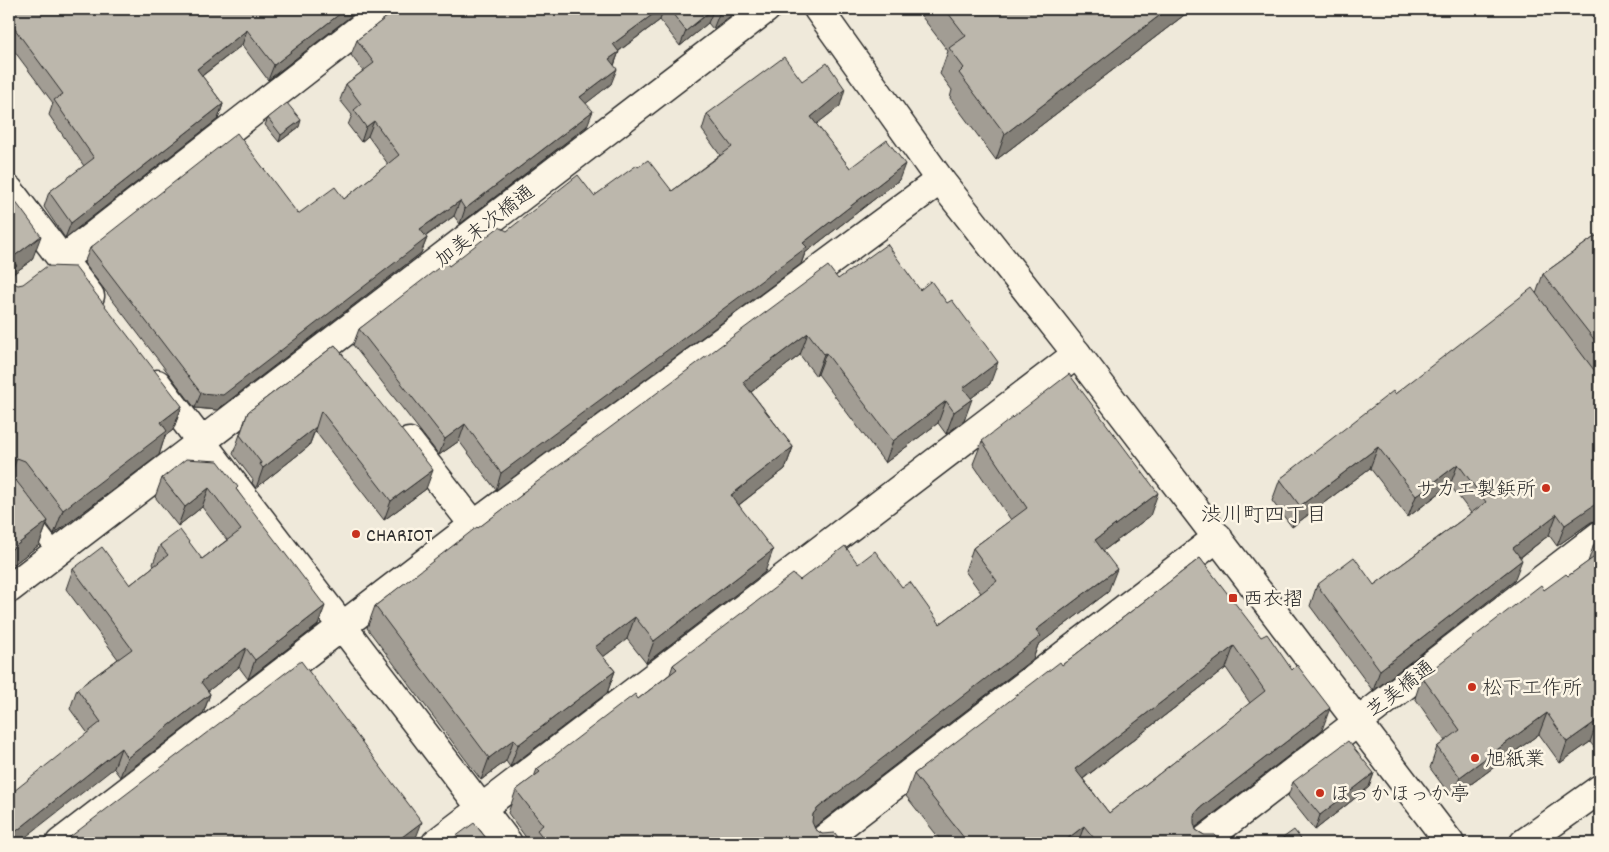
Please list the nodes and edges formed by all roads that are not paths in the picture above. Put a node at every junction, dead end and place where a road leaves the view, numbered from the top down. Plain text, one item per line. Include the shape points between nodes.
1 (385, 9) edge
2 (766, 9) edge
3 (818, 9) edge
4 (940, 180) junction
5 (9, 190) edge
6 (54, 265) junction
7 (103, 313) edge
8 (331, 343) junction
9 (1077, 354) junction
10 (144, 366) edge
11 (349, 366) edge
12 (391, 419) edge
13 (202, 443) junction
14 (9, 491) edge
15 (474, 525) junction
16 (1600, 534) edge
17 (1218, 537) junction
18 (57, 553) junction
19 (9, 589) edge
20 (342, 626) junction
21 (1358, 721) junction
22 (1600, 789) edge
23 (481, 809) junction
24 (60, 843) edge
25 (436, 843) edge
26 (508, 843) edge
27 (818, 843) edge
28 (1201, 843) edge
29 (1450, 843) edge
30 (1524, 843) edge

1 - 6 street
2 - 8 street, 加美末次橋通
3 - 4 street
4 - 9 street
4 - 15 street
5 - 6 street
6 - 7 street
8 - 11 street
8 - 13 street, 加美末次橋通
9 - 17 street
9 - 23 street
10 - 13 street
12 - 15 street
13 - 18 street, 加美末次橋通
13 - 20 street
14 - 18 lane
15 - 20 street
16 - 21 street, 芝美橋通
17 - 21 street
17 - 27 street
18 - 19 street, 加美末次橋通
20 - 23 street
20 - 24 street
21 - 28 street, 芝美橋通
21 - 29 street
22 - 30 street
23 - 25 street
23 - 26 street

